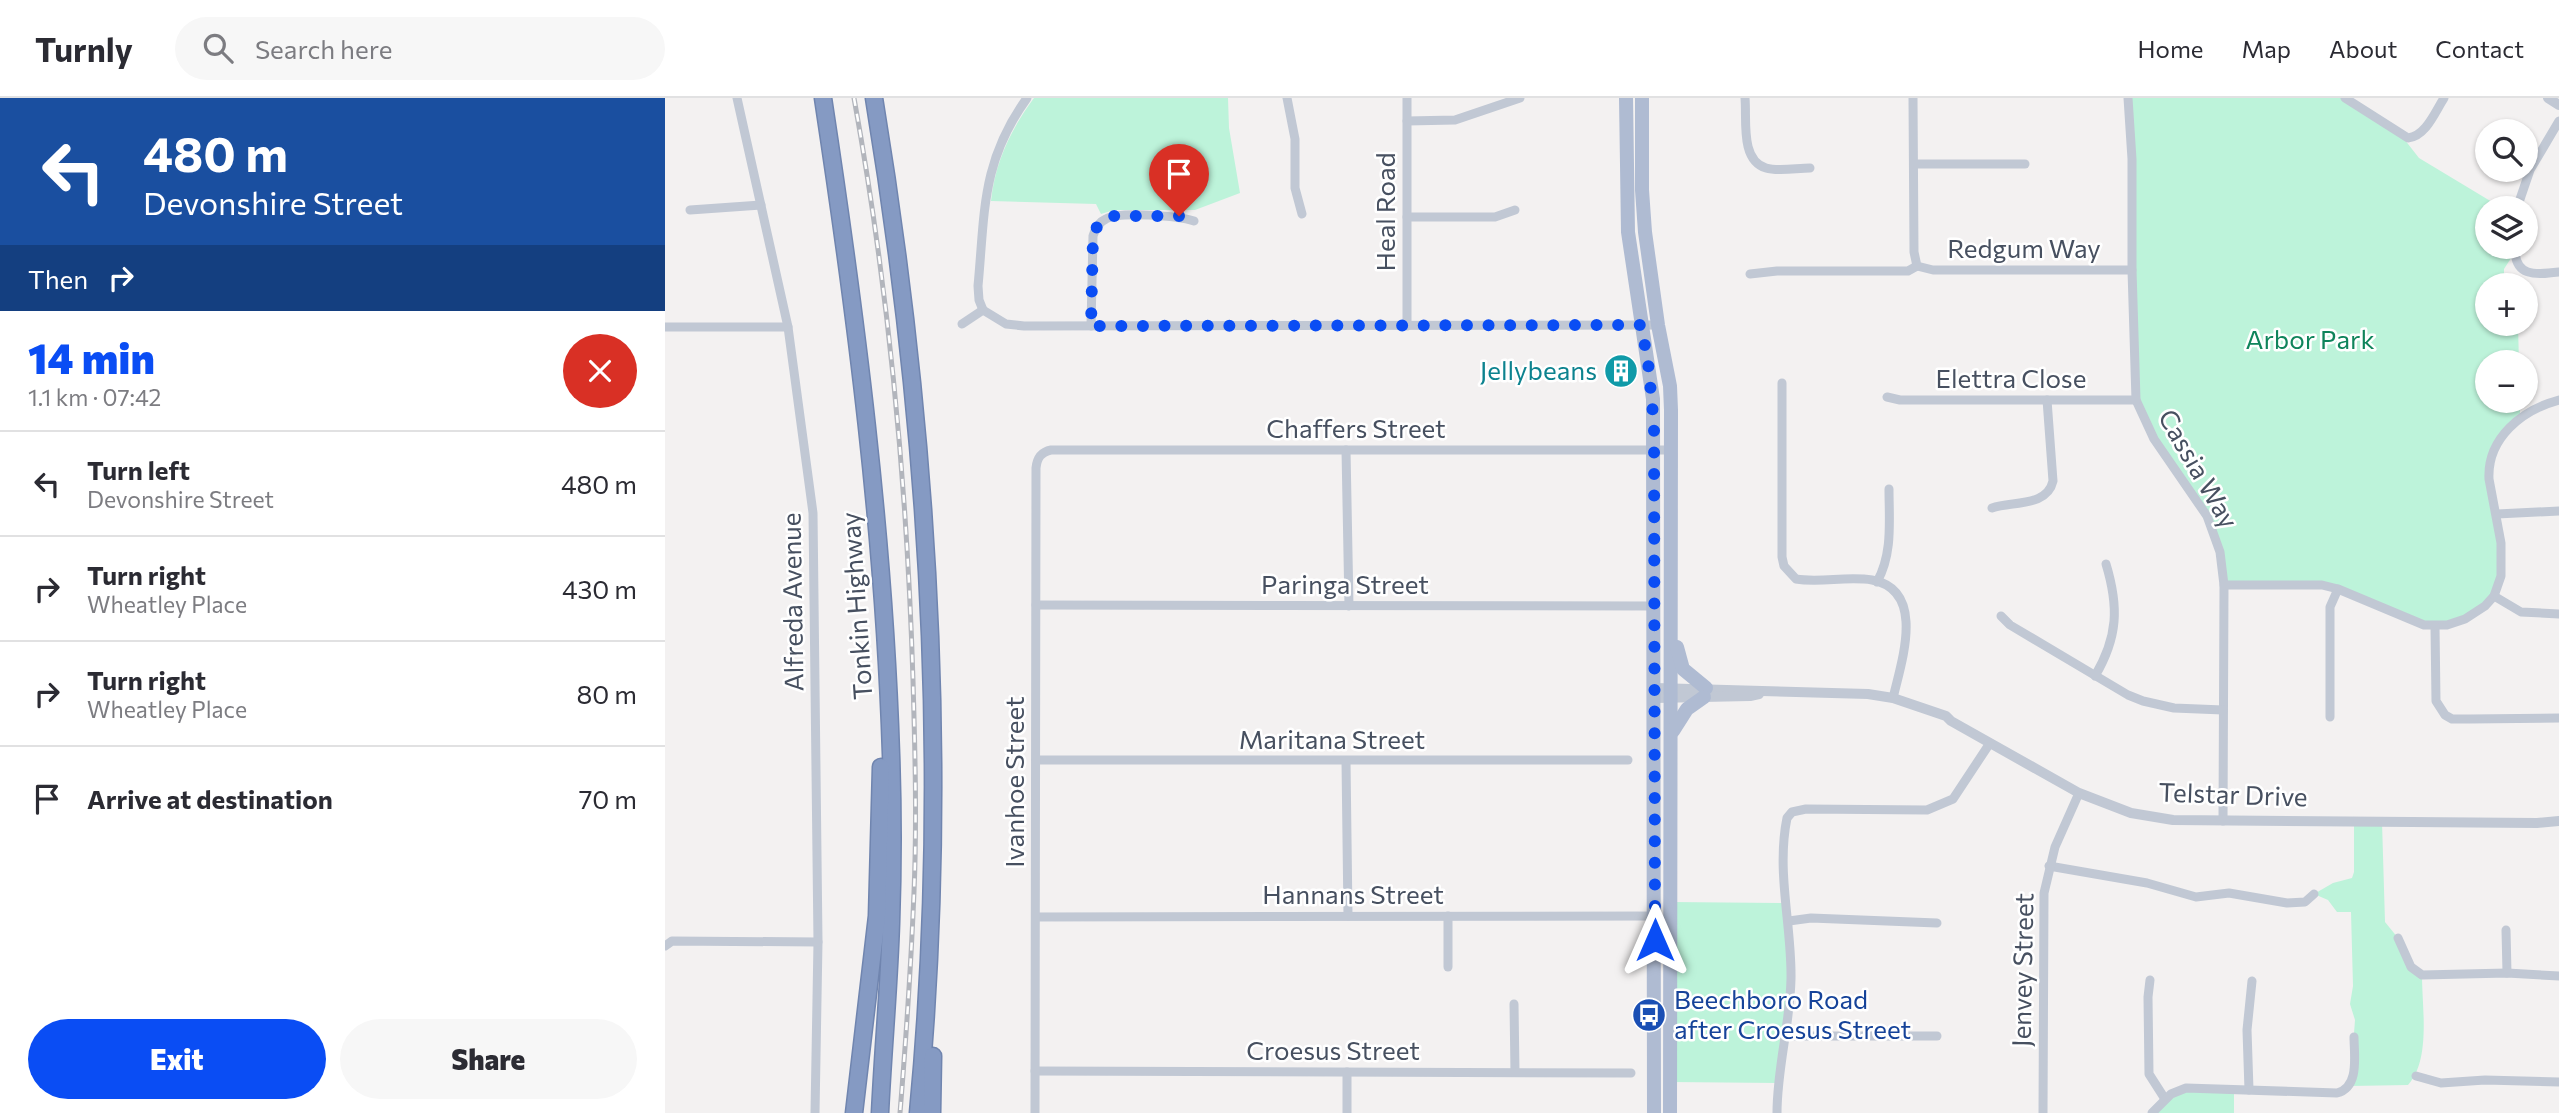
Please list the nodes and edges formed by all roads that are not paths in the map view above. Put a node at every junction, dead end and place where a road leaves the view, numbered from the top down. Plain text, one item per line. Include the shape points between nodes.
1 (737, 98) edge
2 (823, 98) edge
3 (874, 98) edge
4 (1027, 98) edge
5 (1287, 98) edge
6 (1407, 98) edge
7 (1520, 98) edge
8 (1626, 98) edge
9 (1642, 98) edge
10 (1745, 98) edge
11 (1913, 98) edge
12 (2128, 98) edge
13 (2345, 98) edge
14 (2444, 98) edge
15 (2548, 98) edge
16 (2559, 105) edge
17 (1408, 121) junction
18 (2559, 121) edge
19 (2025, 163) dead end
20 (1914, 164) junction
21 (1810, 168) dead end
22 (2521, 196) edge
23 (761, 205) junction
24 (690, 210) dead end
25 (1515, 210) dead end
26 (1302, 214) dead end
27 (1407, 217) junction
28 (1193, 221) dead end
29 (2516, 259) edge
30 (1917, 266) junction
31 (2132, 270) junction
32 (2559, 272) edge
33 (1750, 274) dead end
34 (983, 310) junction
35 (962, 324) dead end
36 (1641, 325) junction
37 (1658, 325) junction
38 (1091, 326) junction
39 (1407, 326) junction
40 (665, 327) edge
41 (788, 327) junction
42 (1782, 383) dead end
43 (1887, 397) dead end
44 (2047, 400) junction
45 (2136, 400) junction
46 (2559, 400) edge
47 (1346, 450) junction
48 (1654, 450) junction
49 (1671, 450) junction
50 (1042, 453) joint
51 (1889, 489) dead end
52 (1992, 508) dead end
53 (2559, 511) edge
54 (2497, 514) junction
55 (2106, 564) dead end
56 (1877, 582) junction
57 (2224, 585) junction
58 (2338, 589) junction
59 (2494, 596) junction
60 (1036, 605) junction
61 (1349, 606) junction
62 (1653, 606) junction
63 (2559, 614) edge
64 (2001, 616) dead end
65 (1672, 625) junction
66 (2435, 626) junction
67 (884, 635) junction
68 (2095, 676) junction
69 (1655, 693) junction
70 (1672, 693) junction
71 (1705, 693) junction
72 (1893, 698) junction
73 (2223, 710) junction
74 (2330, 717) dead end
75 (2559, 718) edge
76 (1672, 735) junction
77 (1990, 743) junction
78 (1628, 760) dead end
79 (1036, 761) junction
80 (1346, 761) junction
81 (2080, 793) junction
82 (2223, 821) junction
83 (2559, 821) edge
84 (2049, 866) junction
85 (2314, 894) dead end
86 (1348, 916) junction
87 (1448, 916) junction
88 (1655, 916) junction
89 (1670, 916) junction
90 (931, 917) junction
91 (1036, 917) junction
92 (1789, 921) junction
93 (1937, 923) dead end
94 (2506, 930) dead end
95 (2398, 938) dead end
96 (818, 942) junction
97 (665, 946) edge
98 (1448, 967) dead end
99 (2507, 973) junction
100 (2559, 976) edge
101 (2150, 980) dead end
102 (2252, 981) dead end
103 (1514, 1004) dead end
104 (1786, 1036) junction
105 (1937, 1036) dead end
106 (2354, 1037) dead end
107 (1035, 1071) junction
108 (1347, 1072) junction
109 (1515, 1072) junction
110 (1631, 1073) dead end
111 (2416, 1076) dead end
112 (2559, 1082) edge
113 (2249, 1090) junction
114 (2165, 1099) junction
115 (815, 1113) edge
116 (854, 1113) edge
117 (880, 1113) edge
118 (918, 1113) edge
119 (932, 1113) edge
120 (1035, 1113) edge
121 (1347, 1113) edge
122 (1654, 1113) edge
123 (1671, 1113) edge
124 (1777, 1113) edge
125 (2043, 1113) edge
126 (2153, 1113) edge

1 - 23 street, Alfreda Avenue
2 - 67 highway, Tonkin Highway via 870,447
3 - 90 highway via 908,344 928,590 934,753
4 - 34 street via 1003,136 990,171 978,286
5 - 26 street via 1296,139 1295,188
6 - 17 street, Heal Road
7 - 17 street via 1455,120
8 - 36 main road via 1628,232
9 - 37 main road via 1642,190
10 - 21 street via 1753,161 1767,169
11 - 20 street, Redgum Way
12 - 31 street, Cassia Way
13 - 14 street via 2408,138 2423,131
15 - 16 street
17 - 27 street, Heal Road
18 - 22 street via 2530,170
19 - 20 street
20 - 30 street, Redgum Way
23 - 24 street
23 - 41 street, Alfreda Avenue
25 - 27 street via 1495,217
27 - 39 street, Heal Road
28 - 38 street via 1179,216 1113,216 1099,224 1093,236
29 - 32 street via 2525,272
30 - 31 street, Redgum Way via 1933,270
30 - 33 street via 1908,271
31 - 45 street, Cassia Way
34 - 35 street
34 - 38 street via 1014,326
36 - 37 street
36 - 39 street
36 - 48 main road via 1653,399
37 - 49 main road via 1670,386
38 - 39 street
40 - 41 street
41 - 96 street, Alfreda Avenue via 815,535
42 - 56 street via 1784,566 1796,579
43 - 44 street, Elettra Close
44 - 45 street, Elettra Close
44 - 52 street via 2052,488 2042,499
45 - 57 street, Cassia Way via 2154,439 2207,516 2220,552
46 - 54 street via 2512,424 2494,449 2488,469
47 - 48 street, Chaffers Street
47 - 50 street, Chaffers Street
47 - 61 street
48 - 49 street, Chaffers Street
48 - 62 main road
49 - 65 main road
50 - 60 street, Ivanhoe Street via 1036,468
51 - 56 street via 1888,546
53 - 54 street
54 - 59 street via 2503,558
55 - 68 street via 2115,598 2113,631
56 - 72 street via 1895,593 1907,623
57 - 58 street
57 - 73 street, Cassia Way
58 - 66 street
58 - 74 street via 2330,607
59 - 63 street via 2521,612
59 - 66 street via 2475,614
60 - 61 street, Paringa Street
60 - 79 street, Ivanhoe Street
61 - 62 street, Paringa Street
62 - 69 main road
64 - 68 street
65 - 70 main road
65 - 71 main road via 1683,669
66 - 75 street via 2436,701 2445,715 2452,719
67 - 116 highway via 877,916
67 - 117 highway, Tonkin Highway via 891,753 891,925
68 - 73 street via 2158,706
69 - 70 street, Telstar Drive
69 - 88 main road
70 - 71 street, Telstar Drive
70 - 76 main road
71 - 72 street, Telstar Drive via 1749,689
71 - 76 main road via 1686,709
72 - 77 street, Telstar Drive via 1946,716
73 - 82 street, Cassia Way
76 - 89 main road
77 - 81 street, Telstar Drive
77 - 92 street via 1953,799 1936,808 1805,808 1792,812 1785,827 1784,860
78 - 80 street, Maritana Street
79 - 80 street, Maritana Street
79 - 91 street, Ivanhoe Street
80 - 86 street
81 - 82 street, Telstar Drive via 2131,813
81 - 84 street, Jenvey Street
82 - 83 street, Telstar Drive
84 - 85 street via 2147,883 2196,897 2229,893 2287,903 2305,902
84 - 125 street, Jenvey Street via 2043,908
86 - 87 street, Hannans Street
86 - 91 street, Hannans Street
87 - 88 street, Hannans Street
87 - 98 street
88 - 89 street, Hannans Street
88 - 122 main road
89 - 123 main road
90 - 118 highway
90 - 119 highway
91 - 107 street, Ivanhoe Street
92 - 93 street
92 - 104 street via 1791,983
94 - 99 street
95 - 99 street via 2411,967 2422,975
96 - 97 street via 672,941
96 - 115 street, Alfreda Avenue
99 - 100 street
101 - 114 street via 2149,1074
102 - 113 street via 2247,1030
103 - 109 street
104 - 105 street
104 - 124 street
106 - 113 street via 2354,1069 2345,1091
107 - 108 street, Croesus Street
107 - 120 street, Ivanhoe Street
108 - 109 street, Croesus Street
108 - 121 street
109 - 110 street, Croesus Street
111 - 112 street via 2441,1083
113 - 114 street via 2186,1088
114 - 126 street

